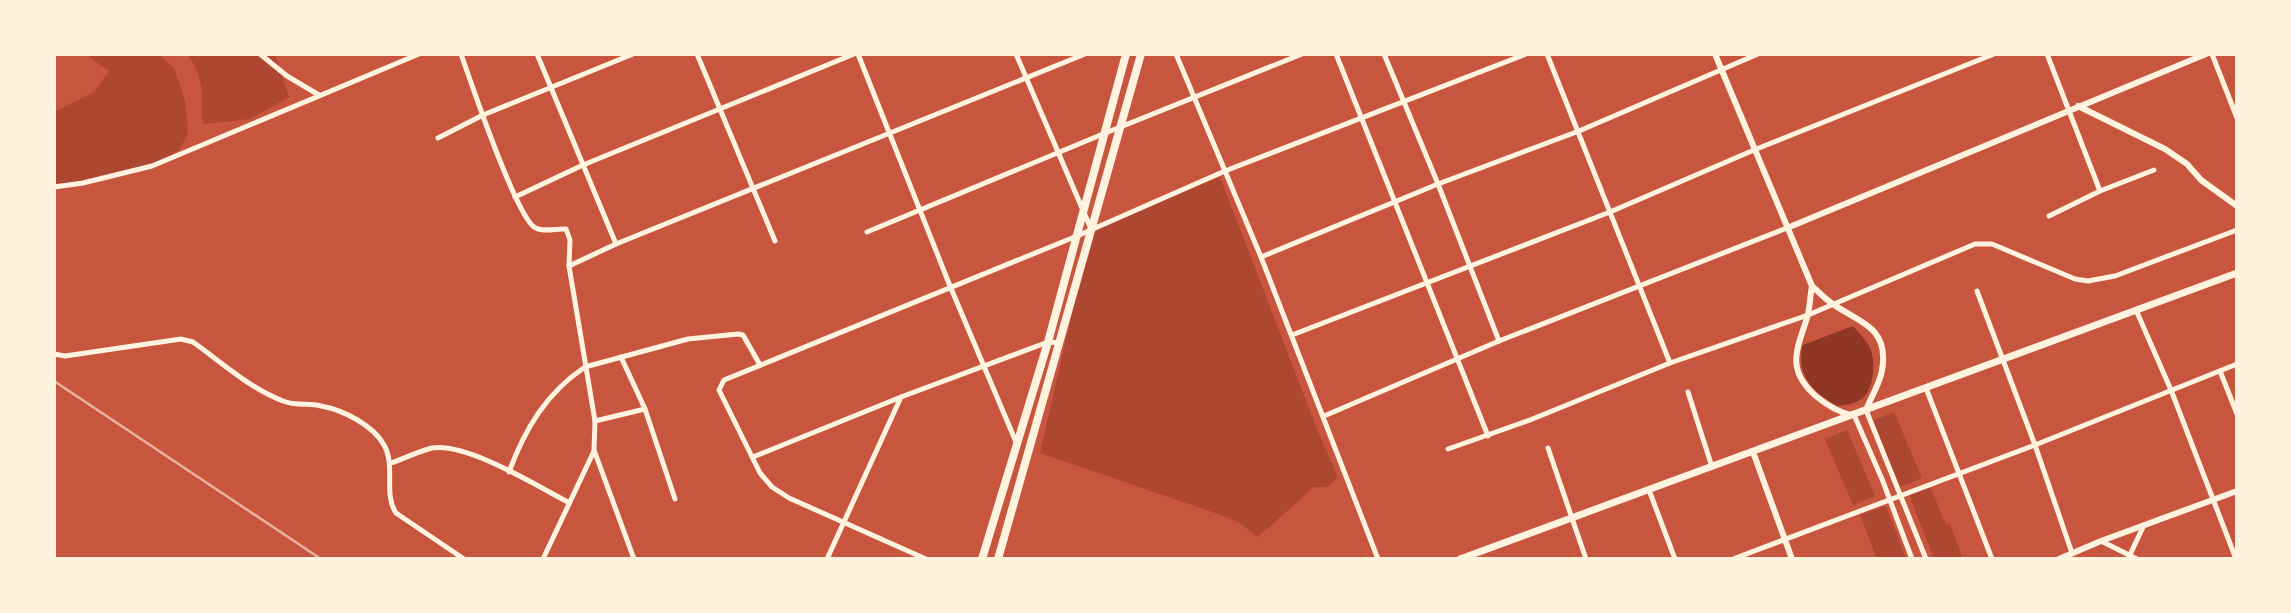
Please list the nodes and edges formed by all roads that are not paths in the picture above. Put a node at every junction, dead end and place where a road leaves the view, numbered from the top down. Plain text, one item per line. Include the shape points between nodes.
1 (260, 54) edge
2 (419, 54) edge
3 (461, 54) edge
4 (537, 54) edge
5 (633, 54) edge
6 (697, 54) edge
7 (856, 54) edge
8 (1016, 54) edge
9 (1085, 54) edge
10 (1126, 54) edge
11 (1141, 54) edge
12 (1176, 54) edge
13 (1302, 54) edge
14 (1336, 54) edge
15 (1384, 54) edge
16 (1526, 54) edge
17 (1547, 54) edge
18 (1715, 54) edge
19 (1758, 54) edge
20 (1994, 54) edge
21 (2047, 54) edge
22 (2208, 55) edge
23 (1721, 69) junction
24 (1025, 77) junction
25 (551, 87) junction
26 (318, 95) junction
27 (1194, 97) junction
28 (1405, 103) junction
29 (2078, 106) junction
30 (2070, 110) junction
31 (719, 111) junction
32 (483, 115) junction
33 (2237, 118) edge
34 (1362, 120) junction
35 (1119, 129) junction
36 (1579, 131) junction
37 (888, 133) junction
38 (1103, 134) junction
39 (438, 138) dead end
40 (1754, 150) junction
41 (1059, 153) junction
42 (583, 166) junction
43 (2154, 170) dead end
44 (1225, 172) junction
45 (1438, 184) junction
46 (54, 187) edge
47 (753, 190) junction
48 (2100, 191) junction
49 (515, 197) junction
50 (1395, 201) junction
51 (2237, 206) edge
52 (919, 211) junction
53 (1083, 211) junction
54 (1610, 212) junction
55 (2049, 216) dead end
56 (1787, 228) junction
57 (1091, 229) junction
58 (2237, 230) edge
59 (867, 232) dead end
60 (1077, 236) junction
61 (775, 241) dead end
62 (616, 244) junction
63 (1261, 257) junction
64 (1471, 265) junction
65 (569, 266) junction
66 (2237, 273) edge
67 (1427, 282) junction
68 (950, 286) junction
69 (1812, 286) junction
70 (1638, 287) junction
71 (1977, 291) dead end
72 (1832, 304) junction
73 (2136, 310) junction
74 (1808, 315) junction
75 (1292, 335) junction
76 (1499, 341) junction
77 (1048, 342) junction
78 (1060, 343) junction
79 (54, 354) edge
80 (621, 357) junction
81 (1459, 359) junction
82 (2002, 359) junction
83 (1670, 363) junction
84 (2237, 364) edge
85 (760, 365) junction
86 (585, 367) junction
87 (985, 367) junction
88 (2220, 371) junction
89 (1926, 388) junction
90 (2171, 390) junction
91 (1688, 392) dead end
92 (901, 397) junction
93 (645, 409) junction
94 (1866, 410) junction
95 (2237, 414) edge
96 (1854, 415) junction
97 (1324, 416) junction
98 (595, 422) junction
99 (1488, 436) junction
100 (1017, 442) junction
101 (2035, 444) junction
102 (1548, 448) dead end
103 (1448, 449) dead end
104 (594, 450) junction
105 (1753, 452) junction
106 (753, 457) junction
107 (391, 463) junction
108 (1712, 467) junction
109 (509, 472) junction
110 (1959, 472) junction
111 (1649, 490) junction
112 (2237, 491) edge
113 (1901, 495) junction
114 (675, 499) dead end
115 (1889, 499) junction
116 (2215, 499) junction
117 (568, 502) junction
118 (1571, 518) junction
119 (844, 523) junction
120 (2144, 525) junction
121 (1785, 539) junction
122 (2101, 541) junction
123 (2072, 554) junction
124 (1473, 556) edge
125 (2129, 557) edge
126 (464, 559) edge
127 (543, 559) edge
128 (634, 559) edge
129 (827, 559) edge
130 (926, 559) edge
131 (982, 559) edge
132 (998, 559) edge
133 (1378, 559) edge
134 (1460, 559) edge
135 (1586, 559) edge
136 (1675, 559) edge
137 (1733, 559) edge
138 (1792, 559) edge
139 (1912, 559) edge
140 (1926, 559) edge
141 (1992, 559) edge
142 (2059, 559) edge
143 (2137, 559) edge
144 (2236, 559) edge

1 - 26 street
2 - 26 street
3 - 32 street
4 - 25 street
5 - 25 street
6 - 31 street
7 - 31 street
7 - 37 street
8 - 24 street
9 - 24 street
10 - 38 highway
11 - 35 highway
12 - 27 street
13 - 27 street
14 - 34 street
15 - 28 street
16 - 28 street
17 - 36 street
18 - 23 street
19 - 23 street
20 - 40 street
21 - 30 street
22 - 29 street
22 - 33 street
23 - 36 street
23 - 40 street
24 - 37 street
24 - 41 street
25 - 32 street
25 - 42 street
26 - 46 street via 152,166
27 - 35 street
27 - 44 street
28 - 34 street
28 - 45 street
29 - 30 street
29 - 51 street via 2165,149
30 - 48 street
30 - 56 street
31 - 42 street
31 - 47 street
32 - 39 street
32 - 49 street
34 - 44 street
34 - 50 street
35 - 38 street
35 - 57 highway
36 - 45 street
36 - 54 street
37 - 47 street
37 - 52 street
38 - 41 street
38 - 53 highway
40 - 54 street
40 - 56 street
41 - 52 street
41 - 53 street
42 - 49 street
42 - 62 street
43 - 48 street
44 - 57 street
44 - 63 street
45 - 50 street
45 - 64 street
47 - 61 street
47 - 62 street
48 - 55 street
49 - 65 street via 534,227 566,229
50 - 63 street
50 - 67 street
52 - 59 street
52 - 68 street
53 - 57 street
53 - 60 highway
54 - 64 street
54 - 70 street
56 - 69 street
56 - 70 street
57 - 60 street
57 - 78 highway
58 - 72 street via 2115,276 2088,281 1992,244 1975,244
60 - 68 street
60 - 77 highway
62 - 65 street
63 - 75 street
64 - 67 street
64 - 76 street
65 - 86 street
66 - 73 main road
67 - 75 street
67 - 81 street
68 - 85 street
68 - 87 street
69 - 72 street
69 - 74 street
70 - 76 street
70 - 83 street
71 - 82 street
72 - 74 street
72 - 94 street via 1861,319 1882,347 1884,363
73 - 82 main road
73 - 90 street
74 - 83 street
74 - 96 street via 1796,348 1800,376 1822,401
75 - 97 street
76 - 81 street
77 - 78 street
77 - 87 street
77 - 100 highway
78 - 132 highway
79 - 107 street via 181,339 193,342 283,401 322,406 358,420 384,444
80 - 85 street via 688,339 738,334
80 - 86 street
80 - 93 street
81 - 97 street
81 - 99 street
82 - 89 main road
82 - 101 street
83 - 99 street
84 - 88 street
85 - 106 street via 724,380 719,390
86 - 98 street
86 - 109 street via 537,412
87 - 92 street
87 - 100 street
88 - 90 street
88 - 95 street
89 - 94 main road
89 - 110 street
90 - 101 street
90 - 116 street
91 - 108 street
92 - 106 street
92 - 119 street
93 - 98 street
93 - 114 street
94 - 96 main road
94 - 113 street
96 - 105 main road
96 - 115 street
97 - 133 street
98 - 104 street
99 - 103 street
100 - 131 highway
101 - 110 street
101 - 123 street
102 - 118 street
104 - 117 street
104 - 128 street
105 - 108 main road
105 - 121 street
106 - 119 street via 772,486
107 - 109 street via 429,449 446,448
107 - 126 street via 391,501 396,513
108 - 111 main road
109 - 117 street
110 - 113 street
110 - 141 street
111 - 118 main road
111 - 136 street
112 - 116 street
113 - 115 street
113 - 140 street
115 - 121 street
115 - 139 street
116 - 120 street
116 - 144 street
117 - 127 street
118 - 124 main road
118 - 135 street
119 - 129 street
119 - 130 street
120 - 122 street
120 - 125 street
121 - 137 street
121 - 138 street
122 - 123 street
122 - 125 street
123 - 142 street
124 - 134 main road
125 - 143 street

